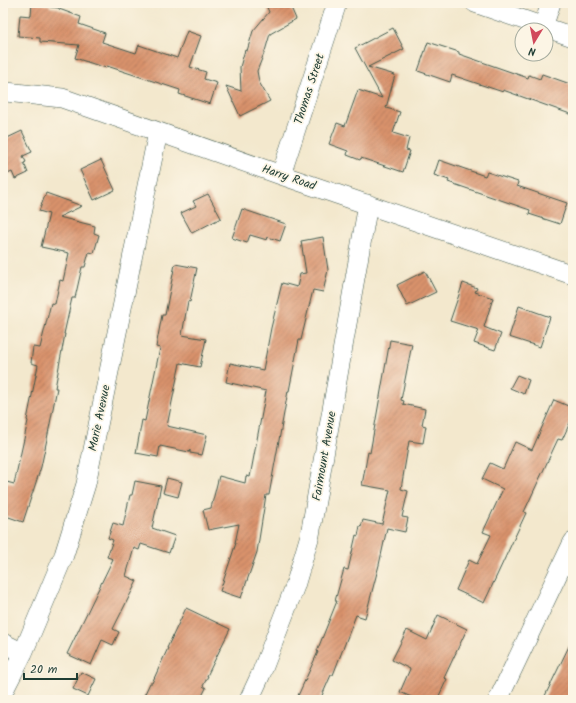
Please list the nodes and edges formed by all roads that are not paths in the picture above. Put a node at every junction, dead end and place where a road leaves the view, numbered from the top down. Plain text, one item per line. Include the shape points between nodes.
1 (337, 3) edge
2 (475, 3) edge
3 (551, 3) edge
4 (529, 22) edge
5 (545, 22) edge
6 (554, 31) edge
7 (573, 37) edge
8 (3, 93) edge
9 (158, 132) junction
10 (281, 175) junction
11 (368, 204) junction
12 (573, 275) edge
13 (573, 542) edge
14 (3, 643) edge
15 (24, 653) junction
16 (3, 692) edge
17 (249, 700) edge
18 (498, 700) edge

1 - 10 street, Thomas Street
2 - 4 street
3 - 5 street
6 - 7 street
8 - 9 street, Harry Road via 62,98
9 - 10 street, Harry Road
9 - 15 street, Marie Avenue via 86,484 64,555
10 - 11 street, Harry Road
11 - 12 street, Harry Road
11 - 17 street, Fairmount Avenue via 310,535 295,586 262,674
13 - 18 street
14 - 15 street
15 - 16 street, Marie Avenue

